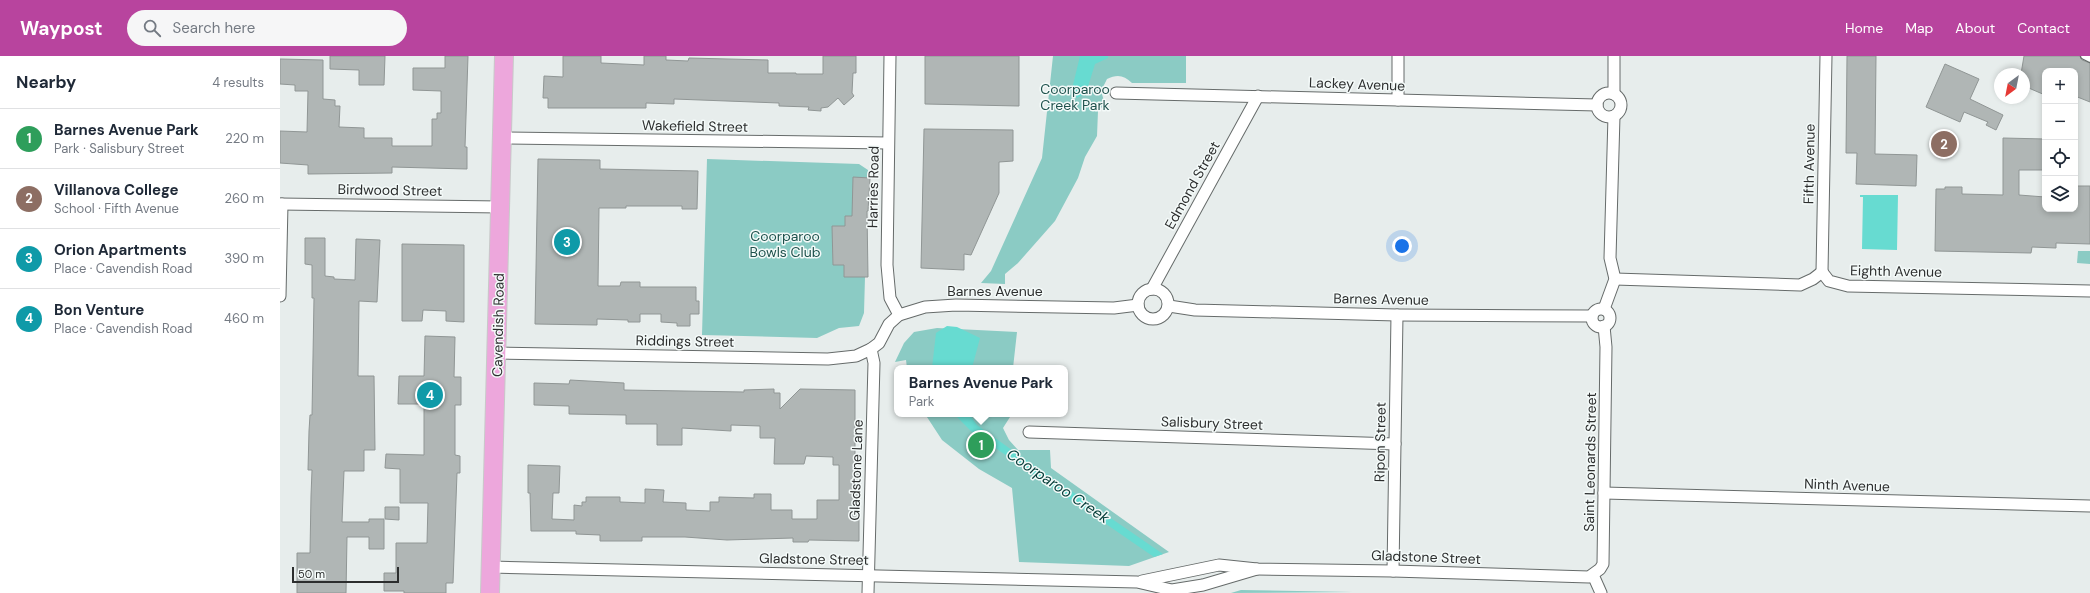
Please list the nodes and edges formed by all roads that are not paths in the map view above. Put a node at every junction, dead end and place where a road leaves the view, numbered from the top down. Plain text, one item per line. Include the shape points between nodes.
1 (504, 56) edge
2 (890, 56) edge
3 (1398, 56) edge
4 (1614, 56) edge
5 (1826, 56) edge
6 (2084, 56) edge
7 (2090, 60) edge
8 (1116, 93) dead end
9 (1614, 94) junction
10 (1258, 96) junction
11 (1398, 100) junction
12 (1597, 105) junction
13 (1614, 116) junction
14 (502, 138) junction
15 (888, 143) junction
16 (281, 204) edge
17 (500, 207) junction
18 (1822, 272) junction
19 (1615, 279) junction
20 (1152, 288) junction
21 (2090, 291) edge
22 (280, 296) edge
23 (1138, 305) junction
24 (1169, 306) junction
25 (1604, 309) junction
26 (1397, 315) junction
27 (899, 316) junction
28 (1592, 316) junction
29 (1604, 326) junction
30 (871, 349) junction
31 (497, 353) junction
32 (1029, 432) dead end
33 (1395, 444) junction
34 (1604, 493) junction
35 (2090, 506) edge
36 (491, 567) junction
37 (1257, 569) junction
38 (1393, 571) junction
39 (869, 575) junction
40 (1593, 575) junction
41 (1137, 582) junction
42 (490, 593) edge
43 (868, 593) edge
44 (1601, 593) edge

1 - 14 main road, Cavendish Road
2 - 15 street, Harries Road
3 - 11 street
4 - 9 street
5 - 18 street, Fifth Avenue
6 - 7 lane
8 - 10 street, Lackey Avenue
9 - 12 street via 1600,96
9 - 13 street via 1622,104
10 - 11 street, Lackey Avenue
10 - 20 street, Edmond Street
11 - 12 street, Lackey Avenue
12 - 13 street via 1598,110 1605,116
13 - 19 street via 1610,258
14 - 15 street, Wakefield Street
14 - 17 main road, Cavendish Road
15 - 27 street, Harries Road via 888,287 890,298
16 - 17 street, Birdwood Street
16 - 22 street
17 - 31 main road, Cavendish Road
18 - 19 street via 1800,285
18 - 21 street, Eighth Avenue via 1829,281 1848,286
19 - 25 street
20 - 23 street via 1140,296
20 - 24 street via 1164,293
23 - 24 street via 1146,318 1155,319 1164,315
23 - 27 street, Barnes Avenue via 1114,308 956,305 925,307
24 - 26 street, Barnes Avenue via 1195,310
25 - 28 street via 1598,309
25 - 29 street via 1610,318
26 - 28 street, Barnes Avenue
26 - 33 street, Ripon Street
27 - 30 street, Barnes Avenue via 889,324 880,343
28 - 29 street via 1595,324
29 - 34 street, Saint Leonards Street
30 - 31 street, Riddings Street via 856,356 828,359
30 - 39 street, Gladstone Lane via 874,363
31 - 36 main road, Cavendish Road
32 - 33 street, Salisbury Street
33 - 38 street, Ripon Street
34 - 35 street, Ninth Avenue
34 - 40 street, Saint Leonards Street via 1603,564
36 - 39 street, Gladstone Street
36 - 42 main road, Cavendish Road
37 - 38 street, Gladstone Street
37 - 41 street, Gladstone Street via 1219,565
37 - 41 street, Gladstone Street via 1203,585 1172,590
38 - 40 street, Gladstone Street via 1583,578
39 - 41 street, Gladstone Street
39 - 43 street, Gladstone Lane
40 - 44 street

